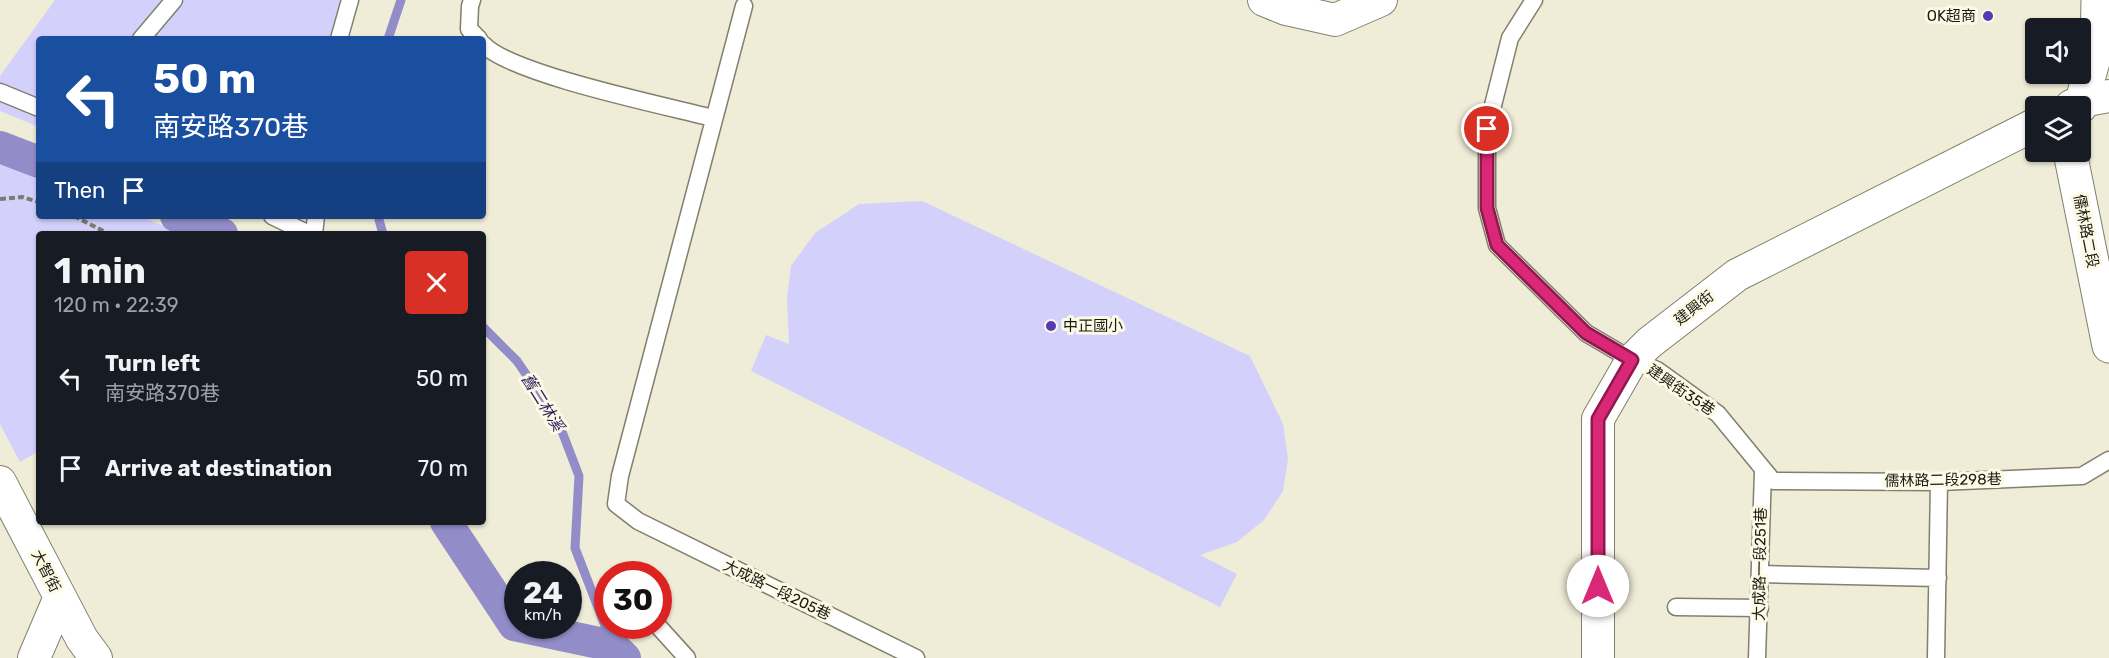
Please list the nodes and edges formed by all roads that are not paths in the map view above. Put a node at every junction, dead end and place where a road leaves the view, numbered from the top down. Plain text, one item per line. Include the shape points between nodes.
1 (174, 0) edge
2 (350, 0) edge
3 (472, 0) edge
4 (1264, 0) edge
5 (1381, 0) edge
6 (1534, 0) edge
7 (2098, 0) edge
8 (744, 6) dead end
9 (144, 36) edge
10 (340, 36) edge
11 (476, 36) edge
12 (486, 47) edge
13 (0, 92) edge
14 (2087, 96) edge
15 (36, 107) edge
16 (713, 118) junction
17 (2025, 130) edge
18 (2072, 162) edge
19 (278, 219) edge
20 (303, 231) edge
21 (2109, 346) edge
22 (1632, 360) junction
23 (2109, 460) edge
24 (1768, 476) junction
25 (0, 482) edge
26 (1939, 482) junction
27 (1760, 574) junction
28 (1938, 578) junction
29 (60, 597) junction
30 (1676, 607) dead end
31 (1760, 608) junction
32 (670, 639) edge
33 (34, 658) edge
34 (96, 658) edge
35 (687, 658) edge
36 (916, 658) edge
37 (1598, 658) edge
38 (1757, 658) edge
39 (1936, 658) edge

1 - 9 lane
2 - 10 lane
3 - 11 lane via 470,29
4 - 5 street via 1335,20
6 - 22 lane, 建興街35巷 via 1510,38 1487,129 1487,208 1497,245 1586,333
7 - 14 street via 2097,48
8 - 16 lane
12 - 16 lane via 524,68
13 - 15 lane
16 - 36 lane, 大成路一段205巷 via 616,504 638,521
17 - 22 street, 建興街 via 1737,275
18 - 21 street, 儒林路二段
19 - 20 lane
22 - 24 lane, 建興街35巷 via 1657,370 1718,414
22 - 37 street, 建興街 via 1598,419
23 - 26 lane, 儒林路二段298巷 via 2082,476
24 - 26 lane, 儒林路二段298巷
24 - 27 lane, 大成路一段251巷
25 - 29 street, 大智街
26 - 28 lane
27 - 28 lane
27 - 31 lane, 大成路一段251巷
28 - 39 lane
29 - 33 street
29 - 34 street, 大智街
30 - 31 lane
31 - 38 lane, 大成路一段251巷
32 - 35 lane

